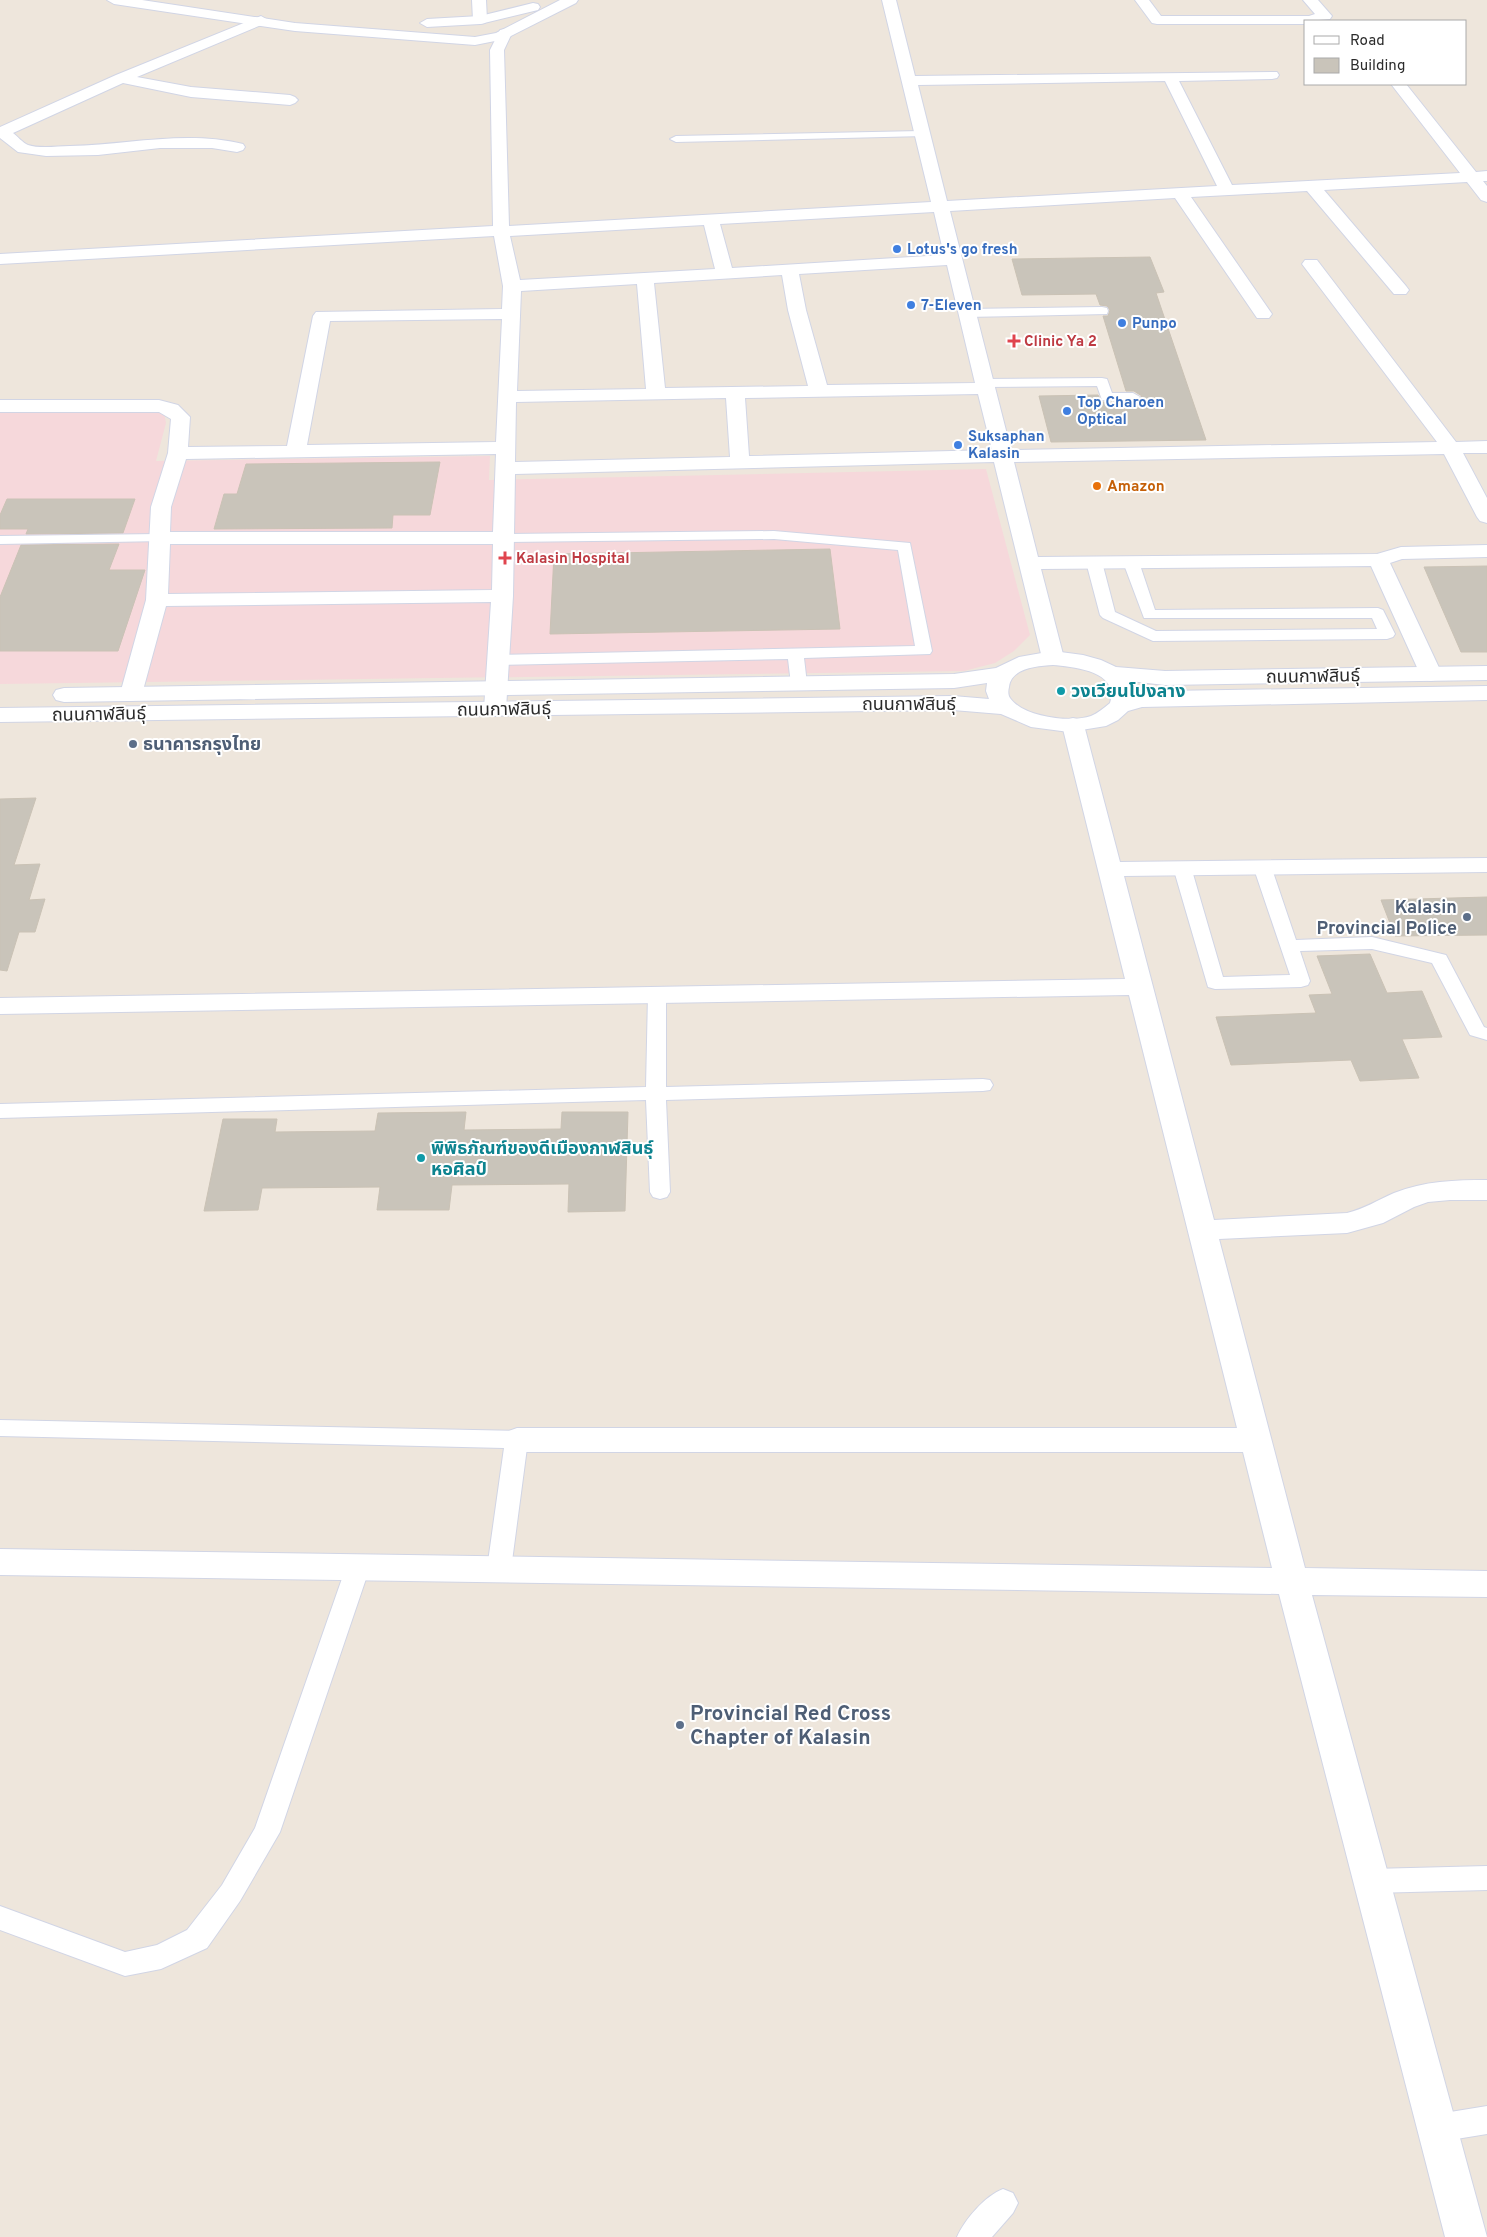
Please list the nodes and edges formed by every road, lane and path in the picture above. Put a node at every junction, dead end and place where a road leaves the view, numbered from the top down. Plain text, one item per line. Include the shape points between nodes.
1 (114, 0) edge
2 (479, 0) edge
3 (560, 0) edge
4 (571, 0) edge
5 (890, 0) edge
6 (1142, 0) edge
7 (1310, 0) edge
8 (261, 20) junction
9 (480, 20) junction
10 (470, 40) junction
11 (501, 42) junction
12 (1272, 75) dead end
13 (1170, 77) junction
14 (121, 78) junction
15 (910, 81) junction
16 (1399, 85) edge
17 (290, 100) dead end
18 (1, 133) edge
19 (921, 134) junction
20 (676, 138) dead end
21 (237, 147) dead end
22 (1479, 176) edge
23 (1312, 186) junction
24 (1228, 190) junction
25 (1180, 193) junction
26 (1487, 197) edge
27 (941, 207) junction
28 (710, 220) junction
29 (501, 231) junction
30 (0, 260) edge
31 (953, 260) junction
32 (1311, 264) dead end
33 (790, 270) junction
34 (726, 274) junction
35 (646, 278) junction
36 (512, 286) junction
37 (1400, 290) dead end
38 (1102, 311) dead end
39 (966, 313) junction
40 (511, 314) junction
41 (1264, 314) dead end
42 (984, 386) junction
43 (819, 391) junction
44 (735, 393) junction
45 (656, 394) junction
46 (506, 396) junction
47 (1134, 397) dead end
48 (0, 406) edge
49 (1487, 447) edge
50 (505, 448) junction
51 (1451, 448) junction
52 (296, 451) junction
53 (178, 453) junction
54 (1003, 456) junction
55 (740, 463) junction
56 (504, 468) junction
57 (1487, 517) edge
58 (159, 538) junction
59 (504, 538) junction
60 (0, 540) edge
61 (1487, 552) edge
62 (1378, 560) junction
63 (1094, 562) junction
64 (1132, 562) junction
65 (1031, 563) junction
66 (502, 596) junction
67 (158, 600) junction
68 (796, 654) junction
69 (1053, 658) junction
70 (499, 660) junction
71 (1110, 673) junction
72 (1487, 673) edge
73 (1002, 674) junction
74 (1431, 674) junction
75 (799, 684) junction
76 (1487, 693) edge
77 (131, 694) junction
78 (0, 697) edge
79 (496, 699) junction
80 (1120, 706) junction
81 (1008, 708) junction
82 (0, 715) edge
83 (1073, 725) junction
84 (1487, 865) edge
85 (1262, 866) junction
86 (1182, 867) junction
87 (1110, 869) junction
88 (1288, 946) junction
89 (1140, 987) junction
90 (657, 995) junction
91 (0, 1006) edge
92 (1487, 1034) edge
93 (984, 1085) dead end
94 (656, 1093) junction
95 (0, 1111) edge
96 (1487, 1190) edge
97 (660, 1192) dead end
98 (1203, 1230) junction
99 (0, 1428) edge
100 (517, 1440) junction
101 (1256, 1440) junction
102 (0, 1562) edge
103 (358, 1567) junction
104 (499, 1569) junction
105 (1292, 1581) junction
106 (1487, 1584) edge
107 (1487, 1878) edge
108 (1372, 1881) junction
109 (0, 1918) edge
110 (1487, 2120) edge
111 (1438, 2128) junction
112 (1004, 2202) dead end
113 (972, 2237) edge
114 (1466, 2237) edge

1 - 8 street
2 - 9 street
3 - 9 street
4 - 11 street
5 - 15 street
6 - 7 street via 1157,20 1309,20 1325,16
8 - 9 street via 374,25
8 - 10 street via 346,32
8 - 14 street
9 - 10 street via 460,23 448,29 451,36
9 - 11 street via 506,27 508,30
10 - 11 street
11 - 29 street
12 - 13 street
13 - 15 street
13 - 24 street
14 - 17 street via 191,92
14 - 18 street
15 - 19 street
16 - 22 street
18 - 21 street via 24,149 46,151 98,150 160,142
19 - 20 lane
19 - 27 street
22 - 23 street
22 - 26 street
23 - 24 street
23 - 37 street
24 - 25 street
25 - 27 street
25 - 41 street
27 - 28 street
27 - 31 street
28 - 29 street
28 - 34 street
29 - 30 street
29 - 36 street
31 - 33 street
31 - 39 street
32 - 51 street
33 - 34 street
33 - 43 street via 797,310
34 - 35 street
35 - 36 street
35 - 45 street
36 - 40 street
38 - 39 lane
39 - 42 street
40 - 46 street
40 - 52 street via 322,316
42 - 43 street
42 - 47 lane via 1102,382 1107,397
42 - 54 street
43 - 44 street
44 - 45 street
44 - 55 street
45 - 46 street
46 - 50 street
48 - 53 street via 159,406 171,409 181,416
49 - 51 street
50 - 52 street
50 - 56 street
51 - 54 street
51 - 57 street
52 - 53 street
53 - 58 street via 161,507
54 - 55 street
54 - 65 street
55 - 56 street
56 - 59 street
58 - 59 street
58 - 60 lane
58 - 67 street
59 - 66 street
59 - 68 lane via 774,535 905,546 924,651
61 - 62 street via 1401,554
62 - 64 street
62 - 74 street
63 - 64 street
63 - 64 lane via 1108,615 1153,636 1387,634 1378,613 1149,615
63 - 65 street
65 - 69 street
66 - 67 street
66 - 70 street
67 - 77 street
68 - 70 lane
68 - 75 lane
69 - 71 street, ถนนกาฬสินธุ์ via 1087,663
69 - 73 street, ถนนกาฬสินธุ์ via 1025,662
70 - 79 street
71 - 74 street, ถนนกาฬสินธุ์ via 1165,678
71 - 80 street via 1121,683 1124,695
72 - 74 street, ถนนกาฬสินธุ์
73 - 75 street, ถนนกาฬสินธุ์ via 954,681
73 - 81 street via 996,684 997,694
75 - 79 street, ถนนกาฬสินธุ์
76 - 80 street, ถนนกาฬสินธุ์ via 1167,698 1140,700
77 - 78 street, ถนนกาฬสินธุ์
77 - 79 street, ถนนกาฬสินธุ์
79 - 81 street, ถนนกาฬสินธุ์ via 953,703
79 - 82 street, ถนนกาฬสินธุ์
80 - 83 street, ถนนกาฬสินธุ์ via 1094,722
81 - 83 street, ถนนกาฬสินธุ์ via 1031,720
83 - 87 street
84 - 85 street
85 - 86 street
85 - 88 lane
86 - 87 street
86 - 88 lane via 1215,983 1301,982
87 - 89 street
88 - 92 lane via 1372,943 1439,959 1478,1031
89 - 90 street
89 - 98 street
90 - 91 street
90 - 94 lane
93 - 94 lane
94 - 95 lane
94 - 97 lane
96 - 98 street via 1425,1193 1373,1216 1347,1223
98 - 101 street
99 - 100 lane
100 - 101 street
100 - 104 lane
101 - 105 street
102 - 103 street
103 - 104 street
103 - 109 lane via 267,1832 231,1893 197,1939 161,1957 124,1964
104 - 105 street
105 - 106 street
105 - 108 street
107 - 108 lane
108 - 111 street
110 - 111 lane
111 - 114 street
112 - 113 lane

